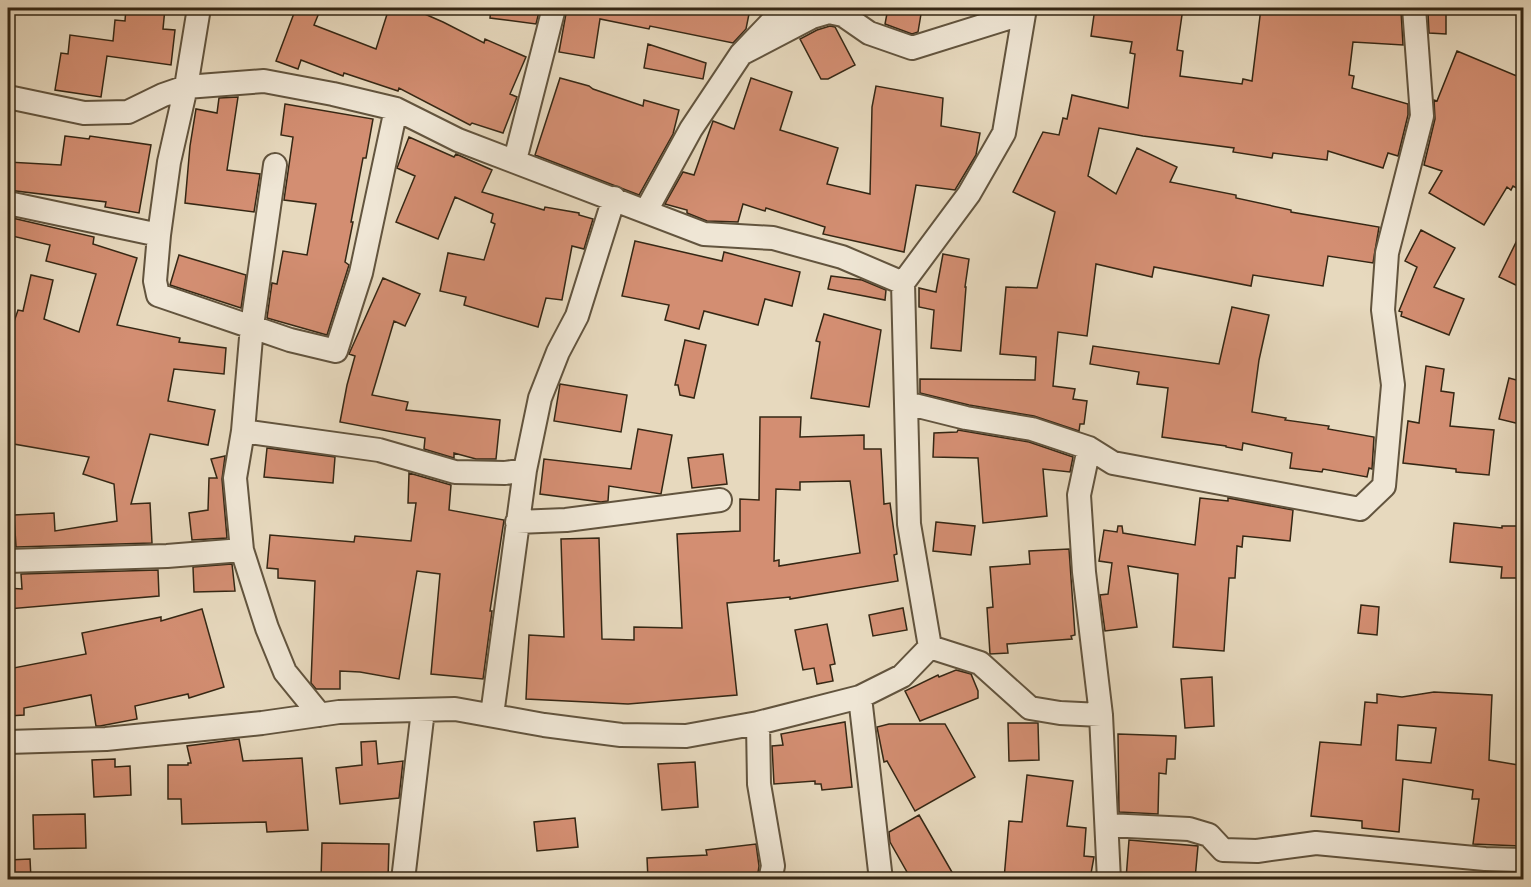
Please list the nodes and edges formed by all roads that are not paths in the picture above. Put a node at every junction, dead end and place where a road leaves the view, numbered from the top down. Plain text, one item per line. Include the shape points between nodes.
1 (199, 8) edge
2 (554, 8) edge
3 (785, 8) edge
4 (1414, 8) edge
5 (1024, 10) edge
6 (741, 54) junction
7 (186, 87) junction
8 (8, 97) edge
9 (396, 109) junction
10 (514, 160) junction
11 (275, 165) dead end
12 (614, 198) junction
13 (8, 203) edge
14 (646, 211) junction
15 (159, 235) junction
16 (903, 283) junction
17 (252, 326) junction
18 (906, 403) junction
19 (243, 431) junction
20 (1089, 448) junction
21 (525, 470) junction
22 (720, 500) dead end
23 (517, 522) junction
24 (242, 550) junction
25 (8, 561) edge
26 (930, 647) junction
27 (860, 697) junction
28 (423, 710) junction
29 (321, 715) junction
30 (492, 715) junction
31 (1101, 715) junction
32 (758, 723) junction
33 (8, 742) edge
34 (1107, 825) junction
35 (1524, 860) edge
36 (403, 879) edge
37 (770, 879) edge
38 (881, 879) edge
39 (1109, 879) edge

1 - 7 street
2 - 10 street
3 - 6 street
4 - 20 street via 1422,116 1387,253 1383,310 1393,385 1384,486 1360,509 1113,463
5 - 6 street via 912,48 869,33 843,15 829,12
5 - 16 street via 1004,133 969,194
6 - 14 street via 691,129
7 - 8 street via 128,112 84,113
7 - 9 street via 264,81
7 - 15 street via 169,162
9 - 10 street via 458,140
9 - 17 street via 362,273 336,351
10 - 12 street
11 - 17 street
12 - 14 street
12 - 21 street via 577,316 540,398
13 - 15 street
14 - 16 street via 704,234 773,238 842,257
15 - 17 street via 154,281 158,295
16 - 18 street
17 - 19 street
18 - 20 street via 1032,429
18 - 26 street via 909,524
19 - 21 street via 379,450 455,472
19 - 24 street via 235,478
20 - 31 street via 1079,495
21 - 23 street
22 - 23 street via 566,520
23 - 30 street
24 - 25 street
24 - 29 street via 285,672
26 - 27 street via 902,676
26 - 31 street via 980,663 1030,708
27 - 32 street
27 - 38 street
28 - 29 street
28 - 30 street via 455,709
28 - 36 street
29 - 33 street via 106,739
30 - 32 street via 621,735 686,736
31 - 34 street
32 - 37 street via 759,784 773,866
34 - 35 street via 1189,829 1209,835 1223,850 1257,851 1316,843
34 - 39 street

